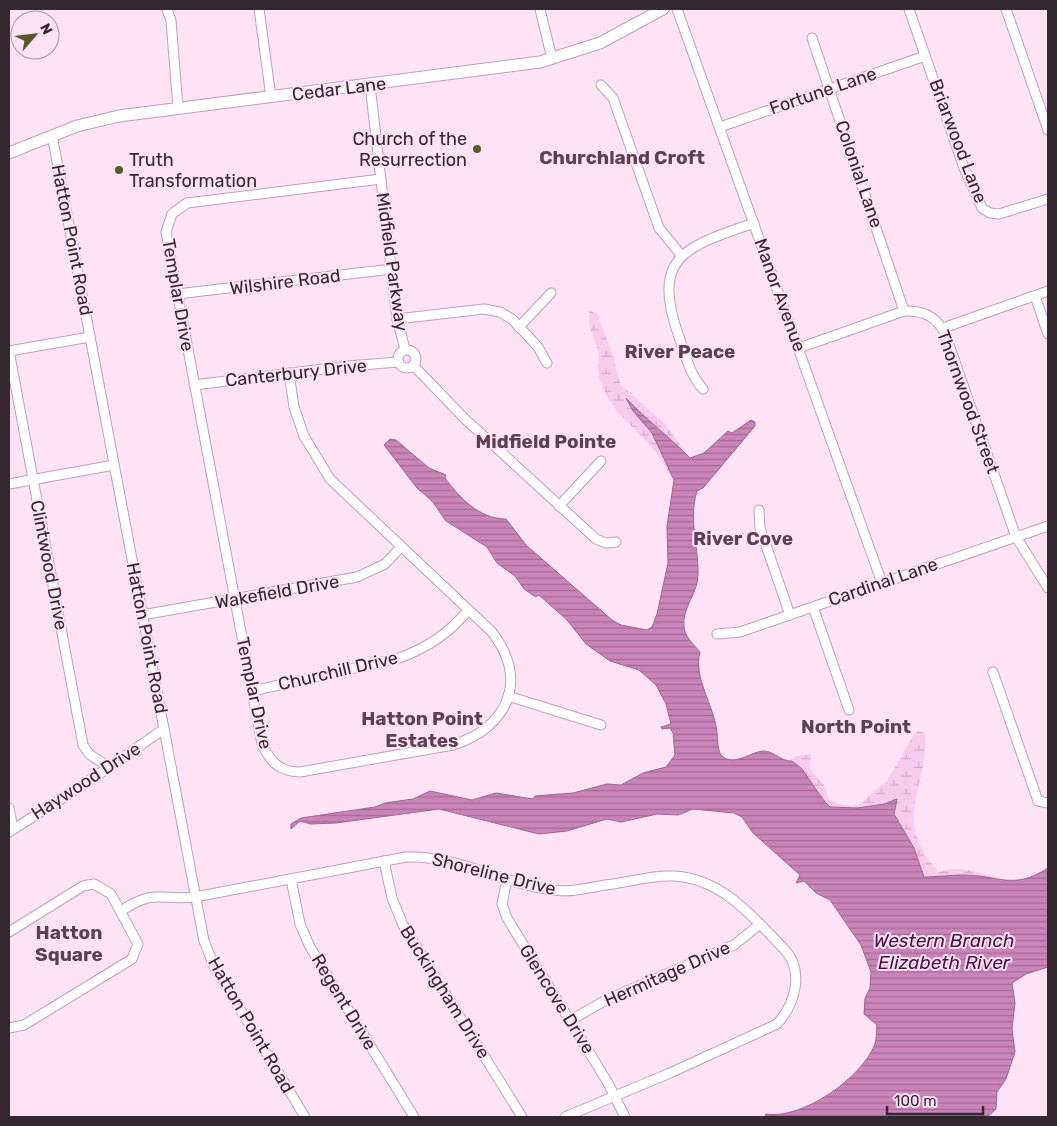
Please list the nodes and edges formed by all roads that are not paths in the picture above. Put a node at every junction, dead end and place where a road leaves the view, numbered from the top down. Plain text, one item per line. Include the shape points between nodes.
1 (167, 9) edge
2 (259, 9) edge
3 (540, 9) edge
4 (663, 9) edge
5 (678, 9) edge
6 (909, 9) edge
7 (1006, 9) edge
8 (812, 38) dead end
9 (926, 56) junction
10 (552, 59) junction
11 (370, 85) junction
12 (601, 85) dead end
13 (830, 88) junction
14 (271, 97) junction
15 (178, 108) junction
16 (720, 127) junction
17 (1048, 130) edge
18 (52, 135) junction
19 (9, 153) edge
20 (381, 179) junction
21 (1048, 198) edge
22 (754, 224) junction
23 (682, 256) junction
24 (392, 269) junction
25 (1048, 291) edge
26 (551, 293) dead end
27 (178, 294) junction
28 (1035, 296) junction
29 (904, 311) junction
30 (397, 319) junction
31 (519, 327) junction
32 (943, 328) junction
33 (1048, 334) edge
34 (90, 337) junction
35 (799, 348) junction
36 (405, 349) junction
37 (9, 351) edge
38 (398, 362) junction
39 (547, 363) dead end
40 (414, 365) junction
41 (289, 373) junction
42 (194, 384) junction
43 (703, 389) dead end
44 (601, 461) dead end
45 (114, 465) junction
46 (33, 480) junction
47 (9, 484) edge
48 (559, 506) junction
49 (759, 510) dead end
50 (1048, 526) edge
51 (1016, 537) junction
52 (616, 542) dead end
53 (401, 547) junction
54 (882, 582) junction
55 (1048, 588) edge
56 (234, 599) junction
57 (813, 607) junction
58 (468, 610) junction
59 (142, 615) junction
60 (790, 615) junction
61 (717, 634) dead end
62 (993, 672) dead end
63 (252, 691) junction
64 (508, 696) junction
65 (849, 710) dead end
66 (601, 725) dead end
67 (164, 729) junction
68 (109, 767) junction
69 (1048, 803) edge
70 (9, 808) edge
71 (11, 830) edge
72 (384, 861) junction
73 (291, 878) junction
74 (507, 879) junction
75 (195, 897) junction
76 (121, 911) junction
77 (760, 924) junction
78 (9, 932) edge
79 (570, 1020) junction
80 (9, 1028) edge
81 (616, 1096) junction
82 (305, 1117) edge
83 (414, 1117) edge
84 (522, 1117) edge
85 (565, 1117) edge
86 (625, 1117) edge

1 - 15 street via 172,30
2 - 14 street
3 - 10 street
4 - 10 main road, Cedar Lane via 600,43
5 - 16 street, Manor Avenue
6 - 9 street, Briarwood Lane
7 - 17 street
8 - 13 street, Colonial Lane
9 - 13 street, Fortune Lane
9 - 21 street, Briarwood Lane via 964,168 982,208 999,214
10 - 11 main road, Cedar Lane
11 - 14 main road, Cedar Lane
11 - 20 street, Midfield Parkway
12 - 23 street via 612,98 659,228
13 - 16 street, Fortune Lane
13 - 29 street, Colonial Lane
14 - 15 main road, Cedar Lane
15 - 18 main road, Cedar Lane via 120,116
16 - 22 street, Manor Avenue
18 - 19 main road, Cedar Lane
18 - 34 street, Hatton Point Road
20 - 24 street, Midfield Parkway
20 - 27 street, Templar Drive via 181,205 168,220 166,232
22 - 23 street via 696,245
22 - 35 street, Manor Avenue
23 - 43 street via 670,280 669,304 692,372
24 - 27 street, Wilshire Road
24 - 30 street, Midfield Parkway
25 - 28 street
26 - 31 street
27 - 42 street, Templar Drive
28 - 32 street
28 - 33 street
29 - 32 street, Thornwood Street via 928,315
29 - 35 street, Thornwood Street
30 - 31 street via 484,309 507,316
30 - 36 street, Midfield Parkway
31 - 39 street via 538,346
32 - 51 street, Thornwood Street
34 - 37 street
34 - 45 street, Hatton Point Road
35 - 54 street, Manor Avenue
36 - 38 street via 400,352
36 - 40 street via 415,354
37 - 46 street, Clintwood Drive
38 - 40 street via 402,367
38 - 41 street, Canterbury Drive
40 - 48 street via 465,419
41 - 42 street, Canterbury Drive
41 - 53 street, Templar Drive via 298,420 320,466 334,485
42 - 56 street, Templar Drive
44 - 48 street
45 - 46 street
45 - 59 street, Hatton Point Road
46 - 47 street
46 - 68 street, Clintwood Drive via 83,745 88,754
48 - 52 street via 596,540
49 - 60 street via 760,528
50 - 51 street, Cardinal Lane
51 - 54 street, Cardinal Lane
51 - 55 street, Thornwood Street
53 - 56 street, Wakefield Drive via 385,564 367,574
53 - 58 street, Templar Drive
54 - 57 street, Cardinal Lane
56 - 59 street, Wakefield Drive
56 - 63 street, Templar Drive
57 - 60 street, Cardinal Lane
57 - 65 street
58 - 63 street, Churchill Drive via 459,622 432,643 399,658
58 - 64 street, Templar Drive via 491,631 504,649 510,668
59 - 67 street, Hatton Point Road
60 - 61 street, Cardinal Lane via 740,632
62 - 69 street via 1038,801
63 - 64 street, Templar Drive via 262,744 273,763 292,772 466,741 495,722
64 - 66 street
67 - 68 street, Haywood Drive
67 - 75 street, Hatton Point Road
68 - 71 street, Haywood Drive
70 - 71 street
72 - 73 street, Shoreline Drive
72 - 74 street, Shoreline Drive via 434,857
72 - 84 street, Buckingham Drive via 392,898 403,925
73 - 75 street, Shoreline Drive
73 - 83 street, Regent Drive via 300,924 310,947
74 - 77 street, Shoreline Drive via 544,889 568,891 672,875 685,877 725,892
74 - 79 street, Glencove Drive via 504,912
75 - 76 street, Shoreline Drive via 151,896
75 - 82 street, Hatton Point Road via 204,942 214,966
76 - 78 street via 106,889 89,884
76 - 80 street via 137,938 137,949 132,959 24,1025
77 - 79 street, Hermitage Drive via 734,945 606,1000
77 - 81 street, Shoreline Drive via 787,952 794,966 794,992 782,1019
79 - 81 street, Glencove Drive
81 - 85 street, Shoreline Drive
81 - 86 street, Glencove Drive

